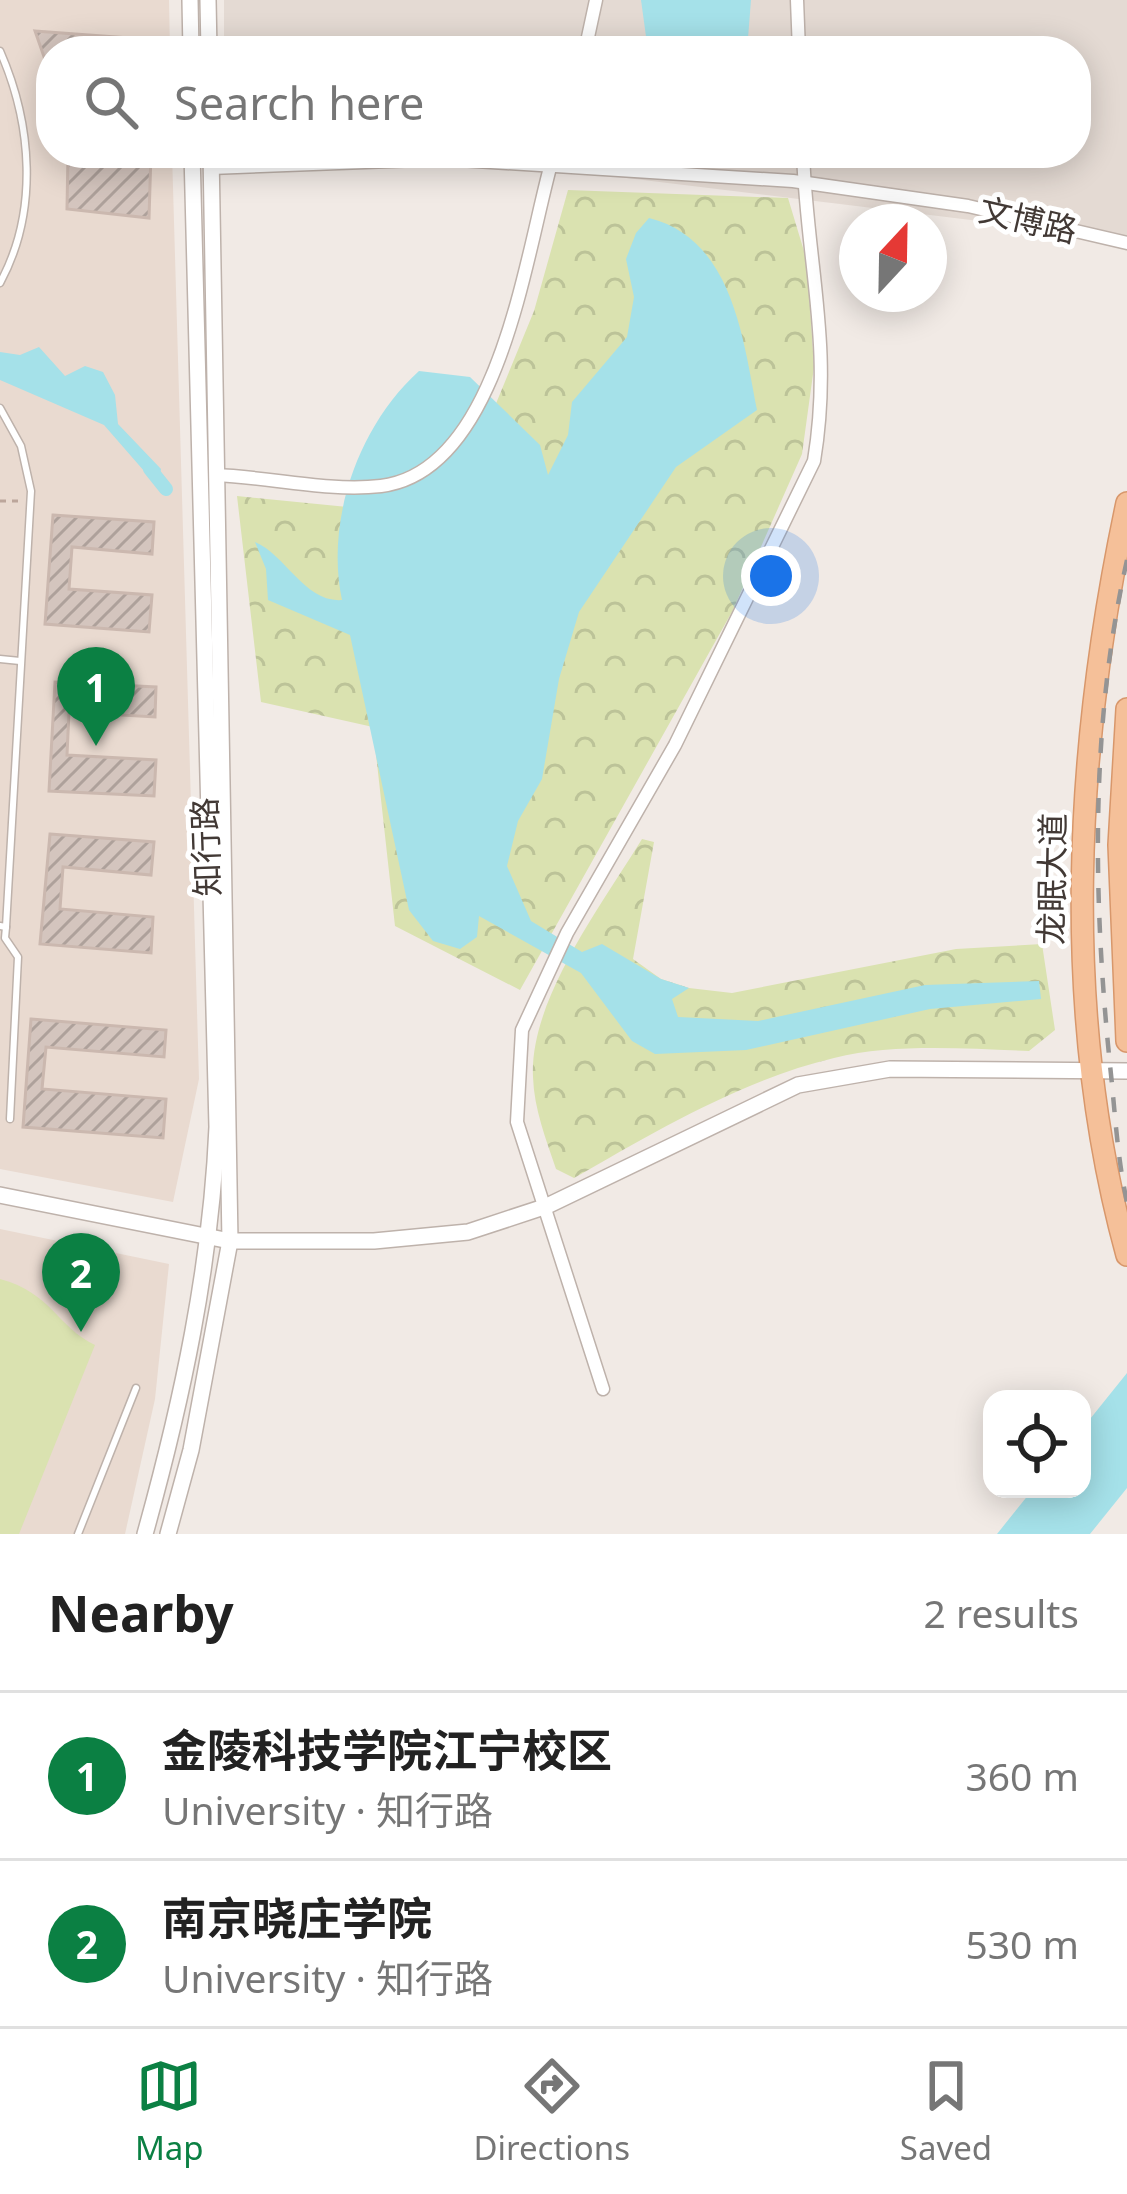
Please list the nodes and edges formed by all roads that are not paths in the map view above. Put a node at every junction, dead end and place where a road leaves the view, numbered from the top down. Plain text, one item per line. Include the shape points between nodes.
1 (190, 0) edge
2 (208, 0) edge
3 (596, 0) edge
4 (797, 0) edge
5 (191, 36) edge
6 (209, 36) edge
7 (588, 36) edge
8 (798, 36) edge
9 (0, 51) edge
10 (192, 168) edge
11 (211, 168) edge
12 (550, 168) edge
13 (646, 168) edge
14 (804, 168) edge
15 (804, 183) junction
16 (1127, 243) edge
17 (0, 283) edge
18 (0, 408) edge
19 (216, 475) junction
20 (1127, 503) edge
21 (0, 659) edge
22 (21, 661) junction
23 (1127, 709) edge
24 (3, 927) edge
25 (1127, 1041) edge
26 (1127, 1071) edge
27 (1093, 1072) junction
28 (10, 1119) dead end
29 (0, 1196) edge
30 (547, 1206) junction
31 (208, 1237) junction
32 (230, 1241) junction
33 (1127, 1255) edge
34 (136, 1388) dead end
35 (603, 1388) dead end
36 (78, 1534) edge
37 (145, 1534) edge
38 (168, 1534) edge

1 - 5 street
2 - 6 street
3 - 7 street
4 - 8 street
9 - 17 lane via 26,137 27,184 21,230
10 - 31 street, 知行路 via 216,1064
11 - 19 street, 知行路
12 - 19 street via 501,354 441,459 383,486
13 - 15 street, 文博路
14 - 15 street
15 - 16 street, 文博路 via 968,206
15 - 30 street via 823,324 814,461 686,724 567,933 522,1030 517,1122
18 - 22 lane via 21,446 30,501
19 - 32 street, 知行路
20 - 27 main road, 龙眠大道 via 1091,709 1083,941
21 - 22 lane
22 - 24 lane
23 - 25 main road, 龙眠大道 via 1119,845
24 - 28 lane via 18,957
26 - 27 street
27 - 30 street via 890,1070 798,1085
27 - 33 main road, 龙眠大道
29 - 31 street
30 - 32 street via 468,1232
30 - 35 street
31 - 32 street
31 - 37 street, 知行路 via 185,1376
32 - 38 street, 知行路
34 - 36 lane

